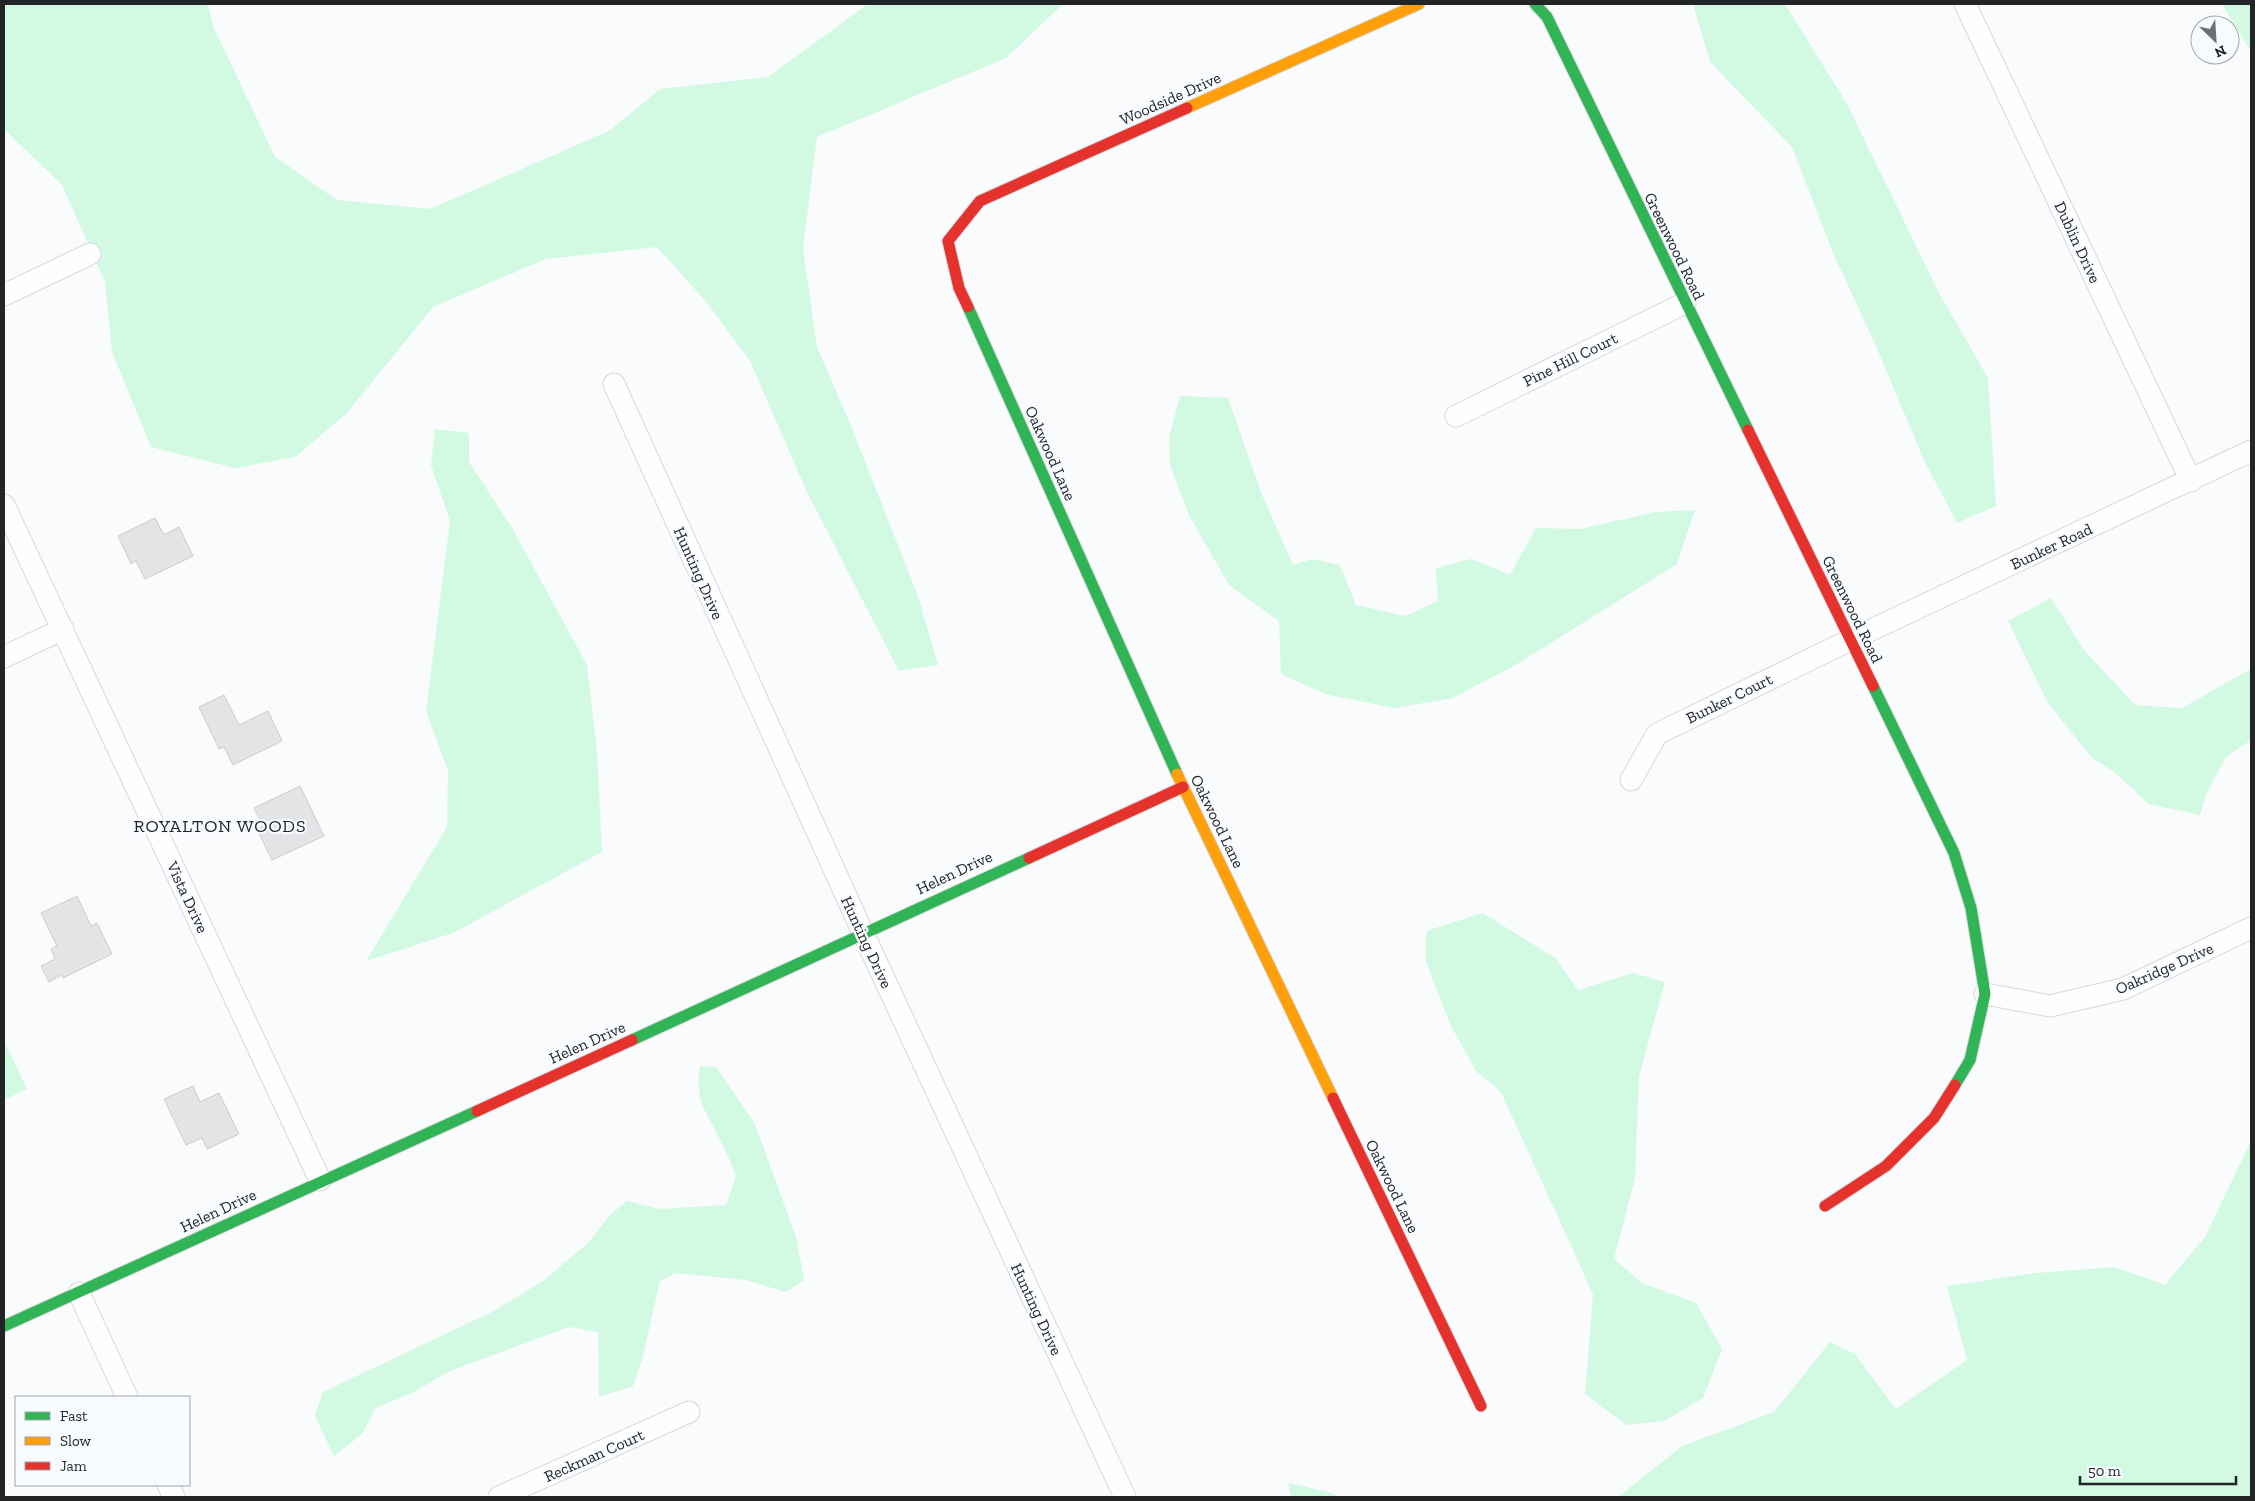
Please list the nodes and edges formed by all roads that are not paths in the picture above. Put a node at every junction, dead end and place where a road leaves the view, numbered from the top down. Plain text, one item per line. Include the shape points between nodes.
1 (1419, 4) edge
2 (1535, 4) edge
3 (1964, 4) edge
4 (948, 241) joint
5 (90, 254) dead end
6 (4, 295) edge
7 (1685, 303) junction
8 (614, 384) dead end
9 (1456, 416) dead end
10 (2251, 451) edge
11 (2191, 481) junction
12 (4, 506) edge
13 (62, 628) junction
14 (1850, 640) junction
15 (4, 656) edge
16 (1631, 780) dead end
17 (1183, 787) junction
18 (2251, 928) edge
19 (863, 933) junction
20 (1985, 994) junction
21 (320, 1180) junction
22 (1825, 1206) dead end
23 (79, 1293) junction
24 (4, 1326) edge
25 (127, 1396) edge
26 (1481, 1406) dead end
27 (689, 1412) dead end
28 (499, 1497) edge
29 (1125, 1497) edge

1 - 4 street, Woodside Drive via 980,201
2 - 7 street, Greenwood Road via 1547,17
3 - 11 street, Dublin Drive
4 - 17 street, Oakwood Lane via 959,288
5 - 6 street
7 - 9 street, Pine Hill Court
7 - 14 street, Greenwood Road
8 - 19 street, Hunting Drive
10 - 11 street, Bunker Road
11 - 14 street, Bunker Road
12 - 13 street, Vista Drive
13 - 15 street
13 - 21 street, Vista Drive
14 - 16 street, Bunker Court via 1657,734
14 - 20 street, Greenwood Road via 1954,853 1971,908
17 - 19 street, Helen Drive
17 - 26 street, Oakwood Lane
18 - 20 street, Oakridge Drive via 2123,989 2050,1006
19 - 21 street, Helen Drive
19 - 29 street, Hunting Drive
20 - 22 street, Greenwood Road via 1970,1060 1934,1118 1886,1166
21 - 23 street, Helen Drive
23 - 24 street, Helen Drive
23 - 25 street
27 - 28 street, Reckman Court

